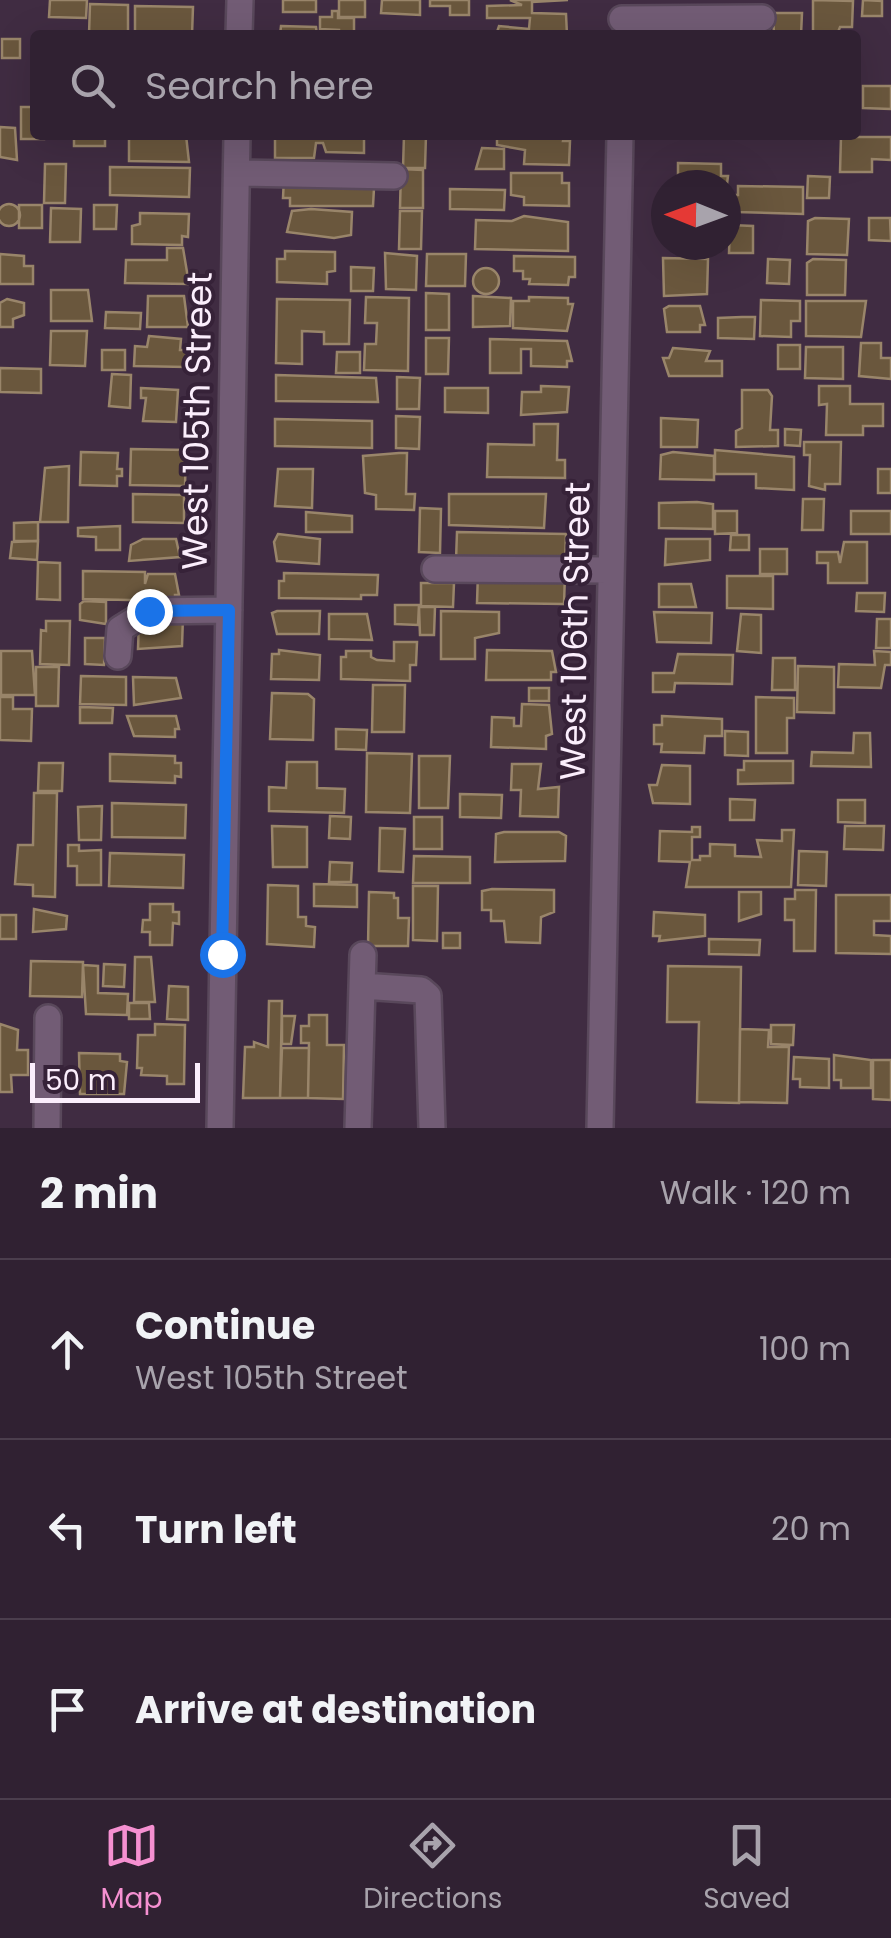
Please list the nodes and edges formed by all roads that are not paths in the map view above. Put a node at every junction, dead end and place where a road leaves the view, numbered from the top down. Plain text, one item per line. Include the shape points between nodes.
1 (240, 0) edge
2 (622, 18) edge
3 (762, 18) dead end
4 (239, 30) edge
5 (237, 140) edge
6 (620, 140) edge
7 (236, 173) junction
8 (394, 176) dead end
9 (434, 569) dead end
10 (611, 570) junction
11 (229, 610) junction
12 (118, 656) dead end
13 (363, 955) dead end
14 (362, 986) junction
15 (48, 1018) dead end
16 (47, 1128) edge
17 (220, 1128) edge
18 (358, 1128) edge
19 (432, 1128) edge
20 (600, 1128) edge

1 - 4 street
2 - 3 street
5 - 7 street, West 105th Street
6 - 10 street, West 106th Street
7 - 8 street
7 - 11 street, West 105th Street
9 - 10 street
10 - 20 street, West 106th Street
11 - 12 street via 149,611 120,629
11 - 17 street, West 105th Street
13 - 14 street
14 - 18 street
14 - 19 street via 428,996
15 - 16 street

